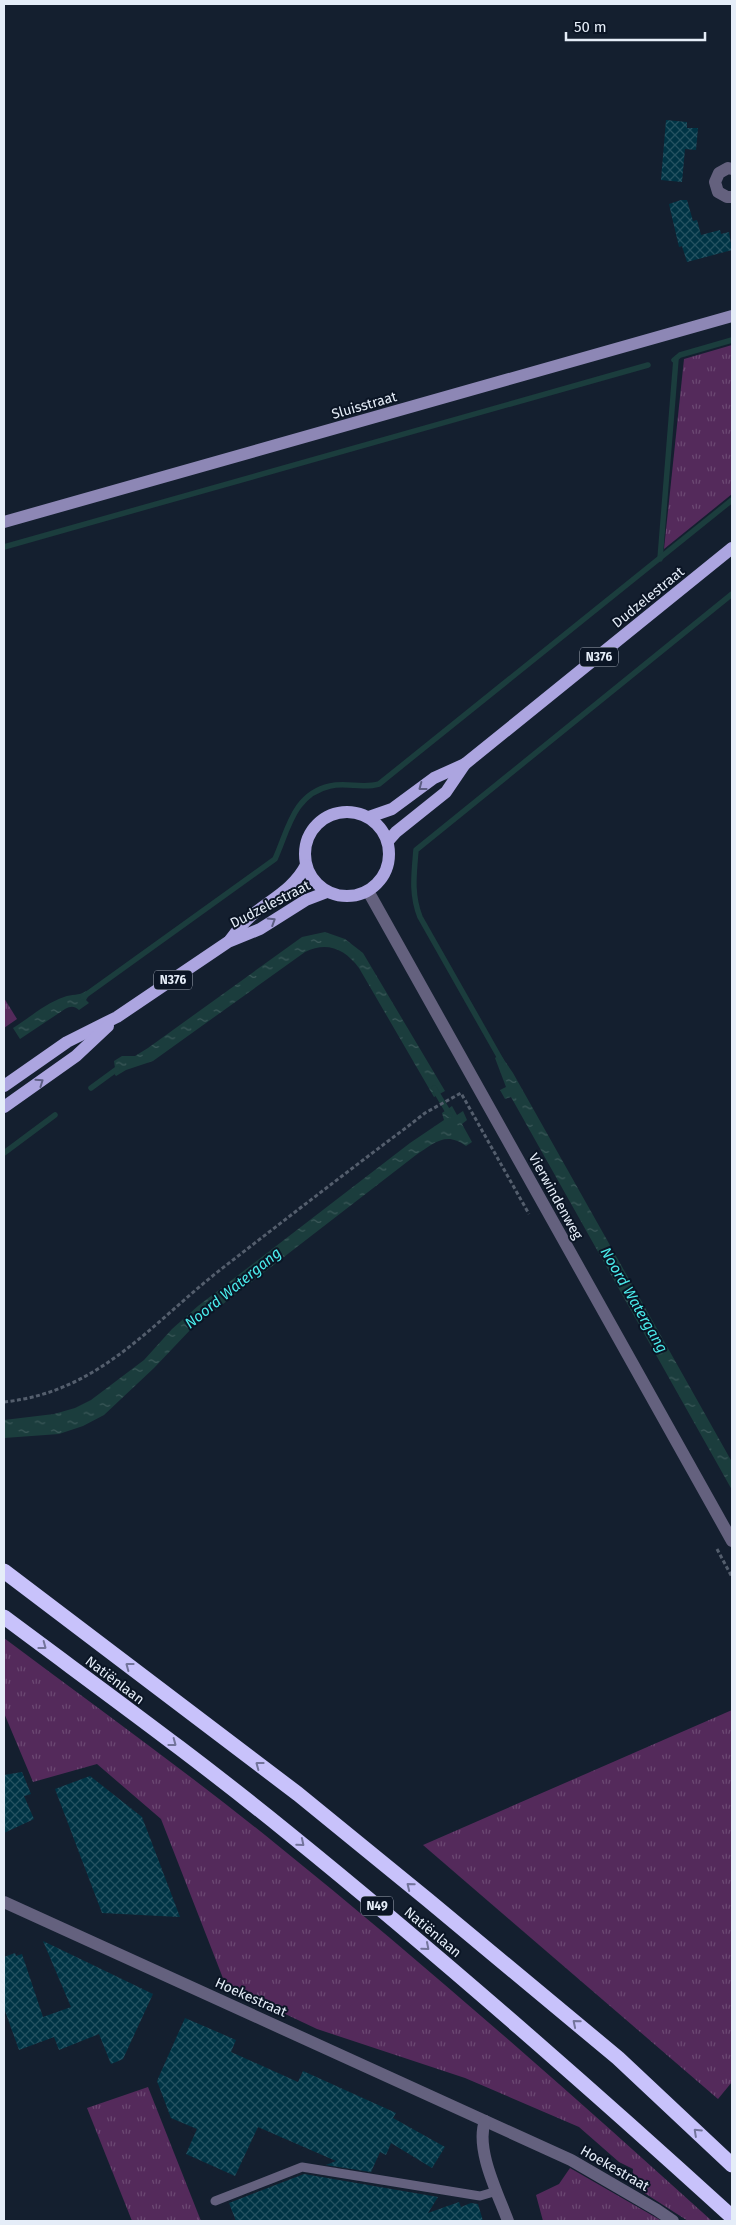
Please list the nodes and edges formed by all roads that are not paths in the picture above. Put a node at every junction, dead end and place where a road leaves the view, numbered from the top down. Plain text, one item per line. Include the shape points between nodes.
1 (732, 169) edge
2 (732, 197) edge
3 (732, 316) edge
4 (4, 522) edge
5 (732, 548) edge
6 (465, 764) junction
7 (369, 817) junction
8 (388, 841) junction
9 (306, 865) junction
10 (368, 891) junction
11 (327, 892) junction
12 (228, 942) junction
13 (117, 1017) junction
14 (4, 1086) edge
15 (4, 1107) edge
16 (732, 1541) edge
17 (4, 1571) edge
18 (4, 1617) edge
19 (4, 1902) edge
20 (485, 2121) junction
21 (732, 2165) edge
22 (497, 2191) junction
23 (216, 2201) dead end
24 (732, 2217) edge
25 (508, 2221) edge
26 (673, 2221) edge

1 - 2 street via 719,173 715,182 718,192 726,198
3 - 4 street, Sluisstraat
5 - 6 main road, Dudzelestraat / N376
6 -> 7 main road, Dudzelestraat / N376 via 434,778 392,809
6 - 8 main road, Dudzelestraat / N376 via 446,792
7 - 8 main road via 382,828
7 - 9 main road via 353,812 336,813 321,820 307,840
8 - 10 main road via 387,870 380,882
9 - 11 main road via 313,880
9 - 12 main road, Dudzelestraat / N376 via 293,884 249,917
10 - 11 main road via 354,896
10 - 16 street, Vierwindenweg
12 -> 11 main road, Dudzelestraat / N376 via 260,929 306,900
12 - 13 main road, Dudzelestraat / N376
13 - 14 main road, Dudzelestraat / N376 via 68,1042
15 -> 13 main road, Dudzelestraat / N376 via 76,1056
21 -> 17 highway, Natiënlaan / N49 via 618,2058 428,1900 298,1794
18 -> 24 highway, Natiënlaan / N49 via 286,1830 576,2076
19 - 20 street, Hoekestraat
20 - 22 street via 483,2150
20 - 26 street, Hoekestraat via 571,2160
22 - 23 lane via 480,2196 302,2167
22 - 25 street

